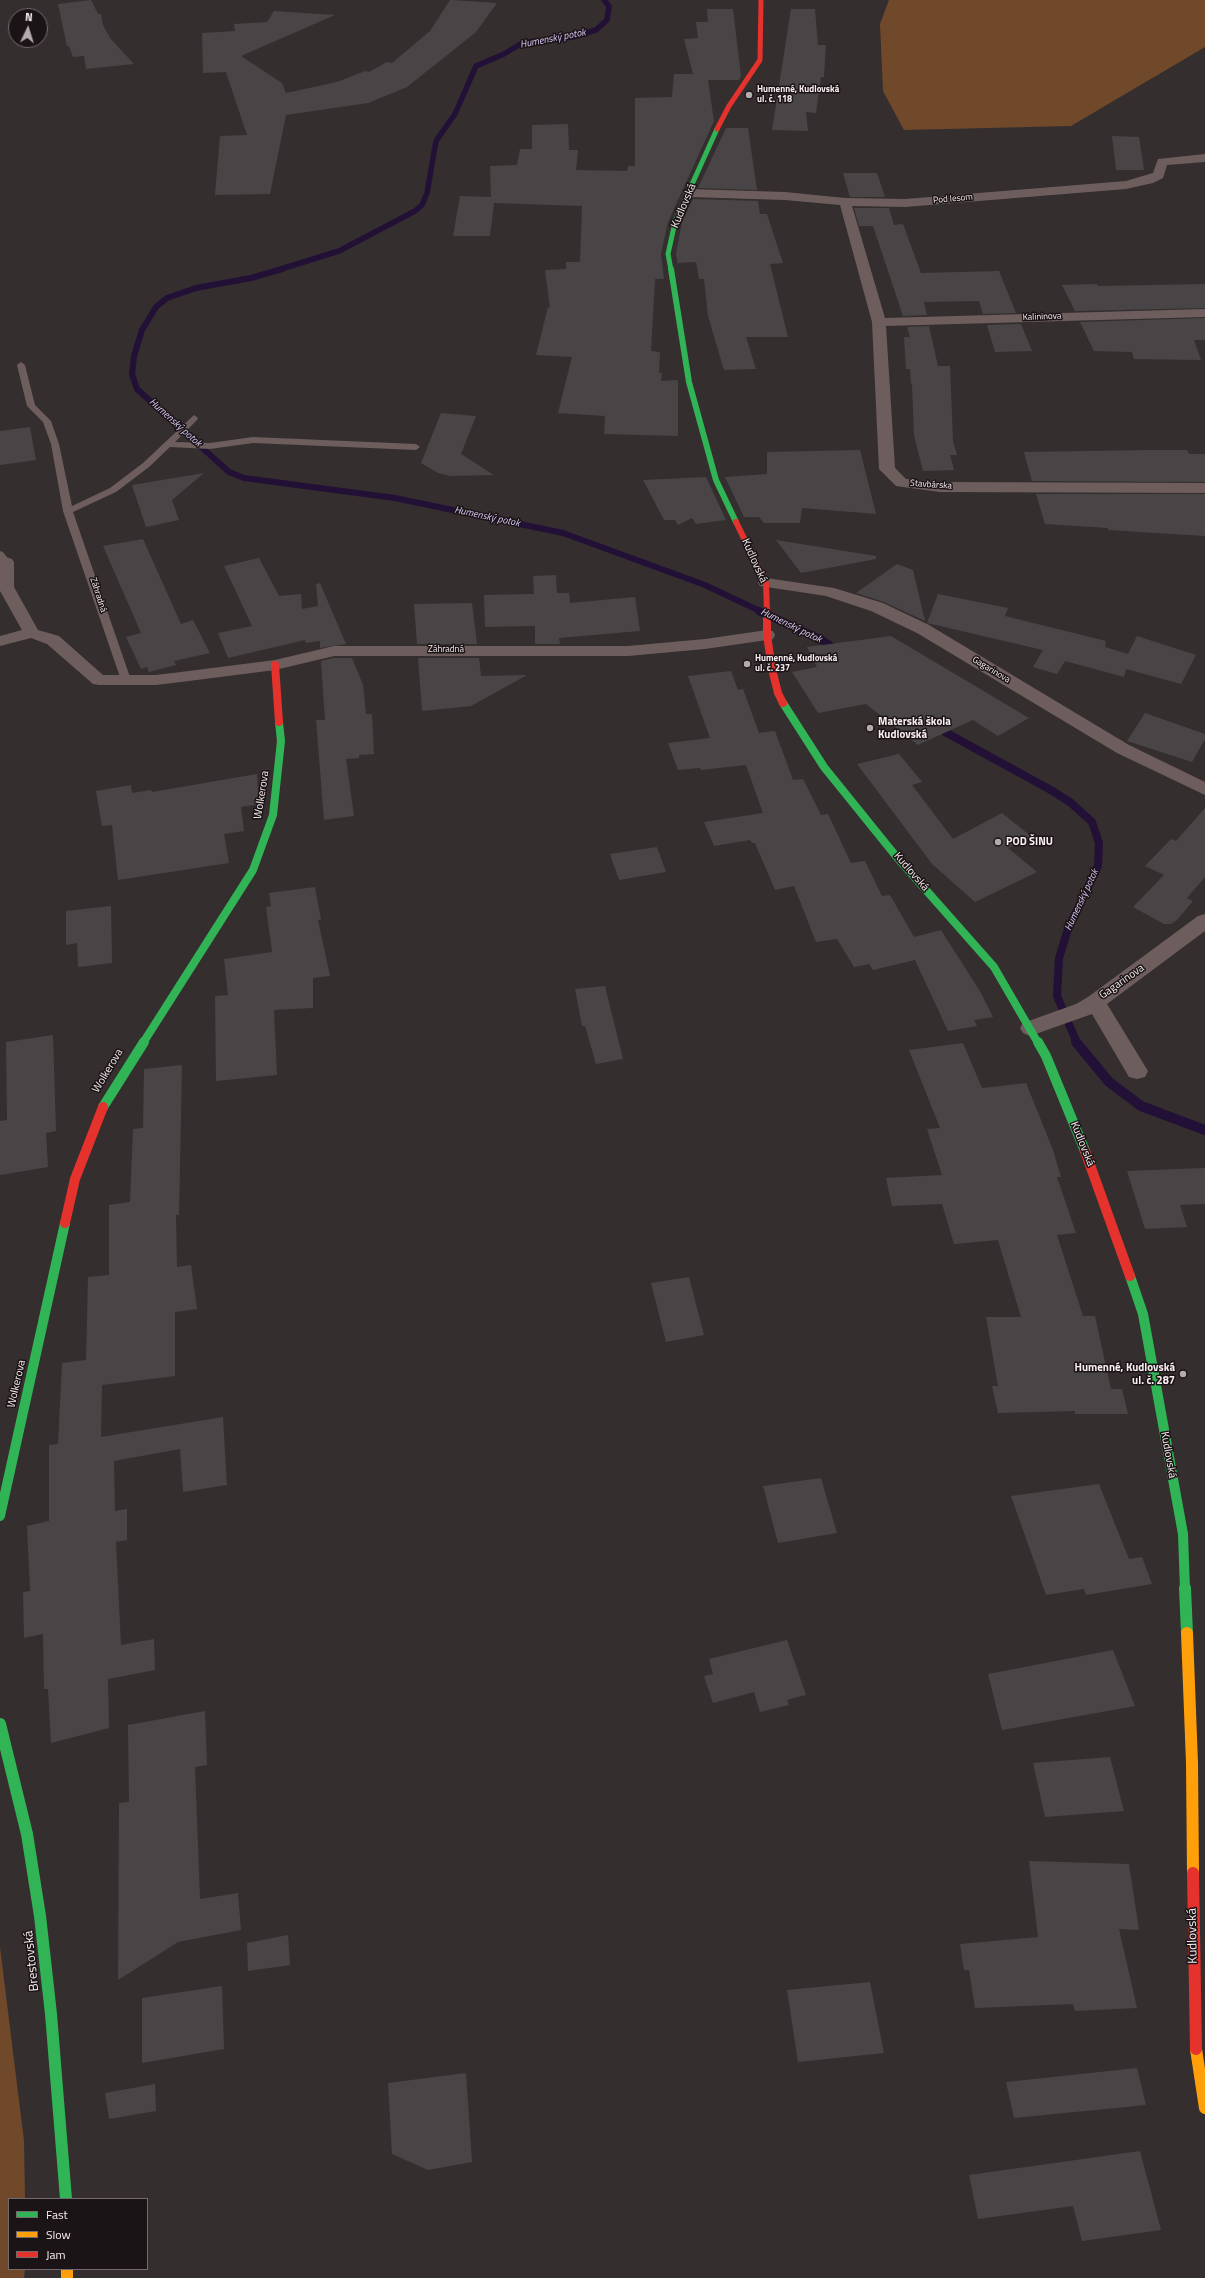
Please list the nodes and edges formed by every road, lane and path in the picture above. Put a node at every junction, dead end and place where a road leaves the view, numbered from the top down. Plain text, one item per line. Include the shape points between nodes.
1 (761, 0) edge
2 (1205, 158) edge
3 (689, 193) junction
4 (845, 202) junction
5 (1205, 313) edge
6 (879, 322) junction
7 (21, 365) dead end
8 (192, 420) dead end
9 (168, 444) junction
10 (416, 447) dead end
11 (1205, 488) edge
12 (68, 511) junction
13 (3, 558) edge
14 (766, 584) junction
15 (767, 630) junction
16 (32, 633) junction
17 (0, 641) edge
18 (275, 665) junction
19 (126, 680) junction
20 (1205, 789) edge
21 (1205, 921) edge
22 (1089, 1005) junction
23 (1039, 1025) junction
24 (1137, 1071) dead end
25 (0, 1516) edge
26 (0, 1724) edge
27 (1200, 1763) edge
28 (1205, 2108) edge
29 (66, 2198) edge

1 - 3 street, Kudlovská via 760,60 729,106
2 - 4 street, Pod lesom via 1162,162 1159,175 1126,185 905,203
3 - 4 street, Pod lesom via 785,196
3 - 14 street, Kudlovská via 675,222 668,254 689,382 716,480
4 - 6 street, Stavbárska
5 - 6 street, Kalininova
6 - 11 street, Stavbárska via 887,468 901,483 940,487
7 - 12 lane, Záhradná via 31,406 47,421 55,444
8 - 9 lane
9 - 10 lane via 210,446 253,440
9 - 12 lane via 113,490
12 - 19 lane, Záhradná
13 - 16 street via 6,587
14 - 15 street, Kudlovská
14 - 20 street, Gagarinova via 828,591 877,607 917,626 1123,749
15 - 18 street, Záhradná via 705,644 628,651 334,651
15 - 23 street, Kudlovská via 778,693 824,767 895,855 994,967
16 - 17 street
16 - 19 street, Záhradná via 52,640 99,680
18 - 19 street, Záhradná via 156,680
18 - 25 street, Wolkerova via 281,740 273,815 253,870 104,1100 76,1179
21 - 22 street, Gagarinova
22 - 23 street, Gagarinova
22 - 24 street
23 - 27 street, Kudlovská via 1046,1056 1088,1157 1143,1314 1183,1534
26 - 29 street, Brestovská via 27,1834 40,1916
27 - 28 street, Kudlovská via 1195,2042

